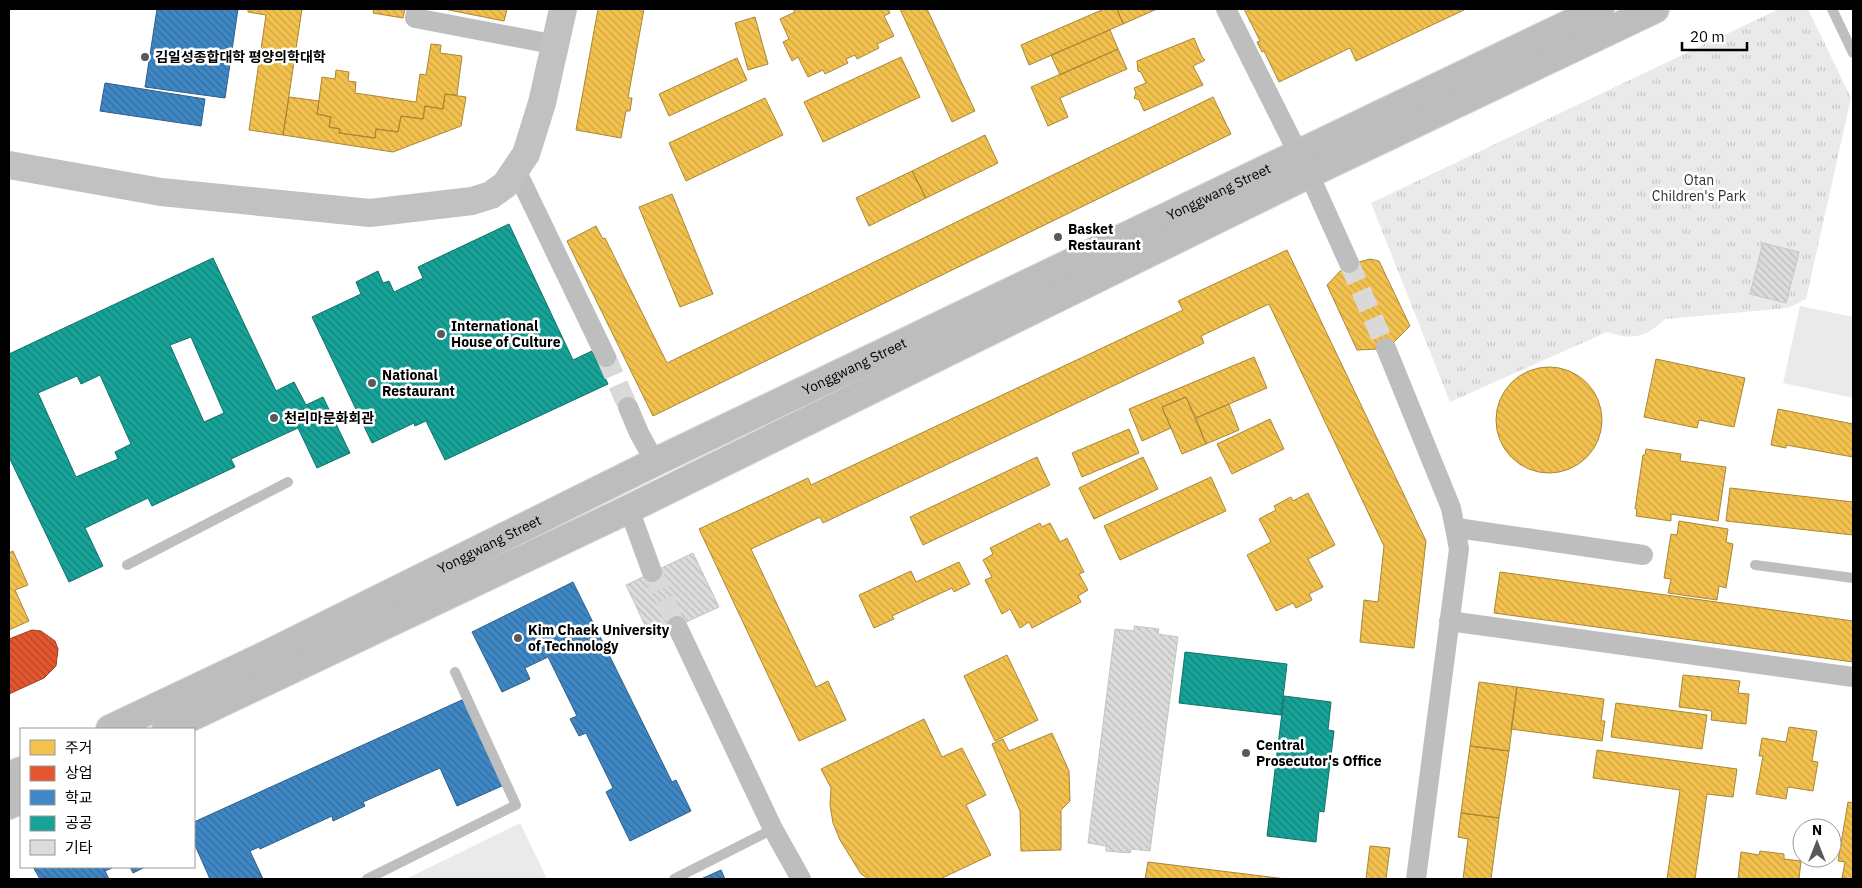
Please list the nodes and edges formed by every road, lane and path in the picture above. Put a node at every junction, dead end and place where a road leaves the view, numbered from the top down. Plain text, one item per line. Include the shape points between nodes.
1 (416, 9) edge
2 (563, 9) edge
3 (1226, 9) edge
4 (1600, 9) edge
5 (1655, 9) edge
6 (1832, 9) edge
7 (557, 44) junction
8 (1853, 53) edge
9 (1304, 163) junction
10 (9, 165) edge
11 (516, 170) junction
12 (1349, 263) tunnel mouth
13 (1386, 348) tunnel mouth
14 (606, 357) tunnel mouth
15 (628, 407) tunnel mouth
16 (655, 462) junction
17 (288, 482) dead end
18 (628, 509) junction
19 (1457, 528) junction
20 (1643, 555) dead end
21 (127, 565) dead end
22 (1755, 565) dead end
23 (652, 572) tunnel mouth
24 (1853, 578) edge
25 (1450, 621) junction
26 (677, 626) tunnel mouth
27 (455, 672) dead end
28 (1853, 678) edge
29 (112, 728) edge
30 (168, 728) edge
31 (773, 829) junction
32 (367, 879) edge
33 (674, 879) edge
34 (801, 879) edge
35 (1416, 879) edge

1 - 7 street via 415,18
2 - 7 street
3 - 9 street
4 - 9 main road, Yonggwang Street
5 - 9 main road, Yonggwang Street
6 - 8 lane
7 - 11 street via 533,133
9 - 12 street
9 - 16 main road, Yonggwang Street
9 - 18 main road, Yonggwang Street
10 - 11 street via 161,192 370,213 472,201 491,195
11 - 14 street
13 - 19 street
15 - 16 street
16 - 29 main road, Yonggwang Street
17 - 21 lane
18 - 23 street
18 - 30 main road, Yonggwang Street
19 - 20 street
19 - 25 street via 1459,549
22 - 24 lane
25 - 28 street
25 - 35 street
26 - 31 street
27 - 32 lane via 516,805
31 - 33 lane
31 - 34 street

